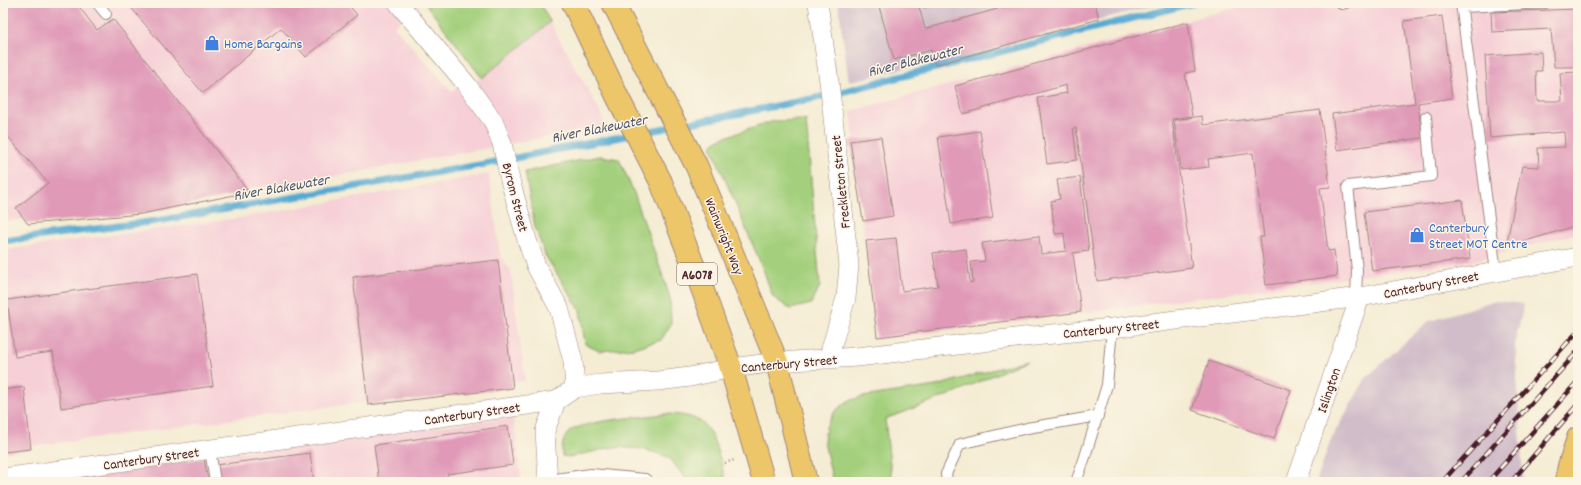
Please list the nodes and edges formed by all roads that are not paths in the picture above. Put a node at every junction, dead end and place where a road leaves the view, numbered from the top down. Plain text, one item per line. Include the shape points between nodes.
1 (97, 3) edge
2 (398, 3) edge
3 (573, 3) edge
4 (613, 3) edge
5 (818, 3) edge
6 (1545, 3) edge
7 (1462, 5) edge
8 (106, 14) dead end
9 (1426, 117) dead end
10 (1578, 257) edge
11 (1496, 272) junction
12 (1358, 298) junction
13 (1112, 328) junction
14 (828, 359) junction
15 (777, 362) junction
16 (731, 368) junction
17 (575, 388) junction
18 (556, 401) junction
19 (1098, 416) junction
20 (210, 449) junction
21 (3, 478) edge
22 (548, 481) edge
23 (215, 482) edge
24 (649, 482) edge
25 (764, 482) edge
26 (806, 482) edge
27 (947, 482) edge
28 (1076, 482) edge
29 (1296, 482) edge

1 - 8 lane
2 - 17 street, Byrom Street via 467,85 493,121 502,143 510,180 536,266 560,308 573,361
3 - 16 highway, A6078 via 661,182
4 - 15 highway, Wainwright Way / A6078 via 697,167
5 - 14 street, Freckleton Street via 830,81 849,265 846,298
6 - 7 lane
7 - 11 lane
9 - 12 lane via 1432,176 1348,186
10 - 11 street, Canterbury Street
11 - 12 street, Canterbury Street
12 - 13 street, Canterbury Street
12 - 29 street, Islington
13 - 14 street, Canterbury Street
13 - 19 lane via 1108,385
14 - 15 street, Canterbury Street
15 - 16 street, Canterbury Street
15 - 26 highway, Wainwright Way / A6078
16 - 17 street, Canterbury Street via 690,377
16 - 25 highway, A6078
17 - 18 street, Canterbury Street
18 - 20 street, Canterbury Street
18 - 22 street via 545,431
19 - 27 lane via 1027,428 960,444 946,474
19 - 28 lane
20 - 21 street, Canterbury Street
20 - 23 lane
22 - 24 lane via 591,474 645,479

